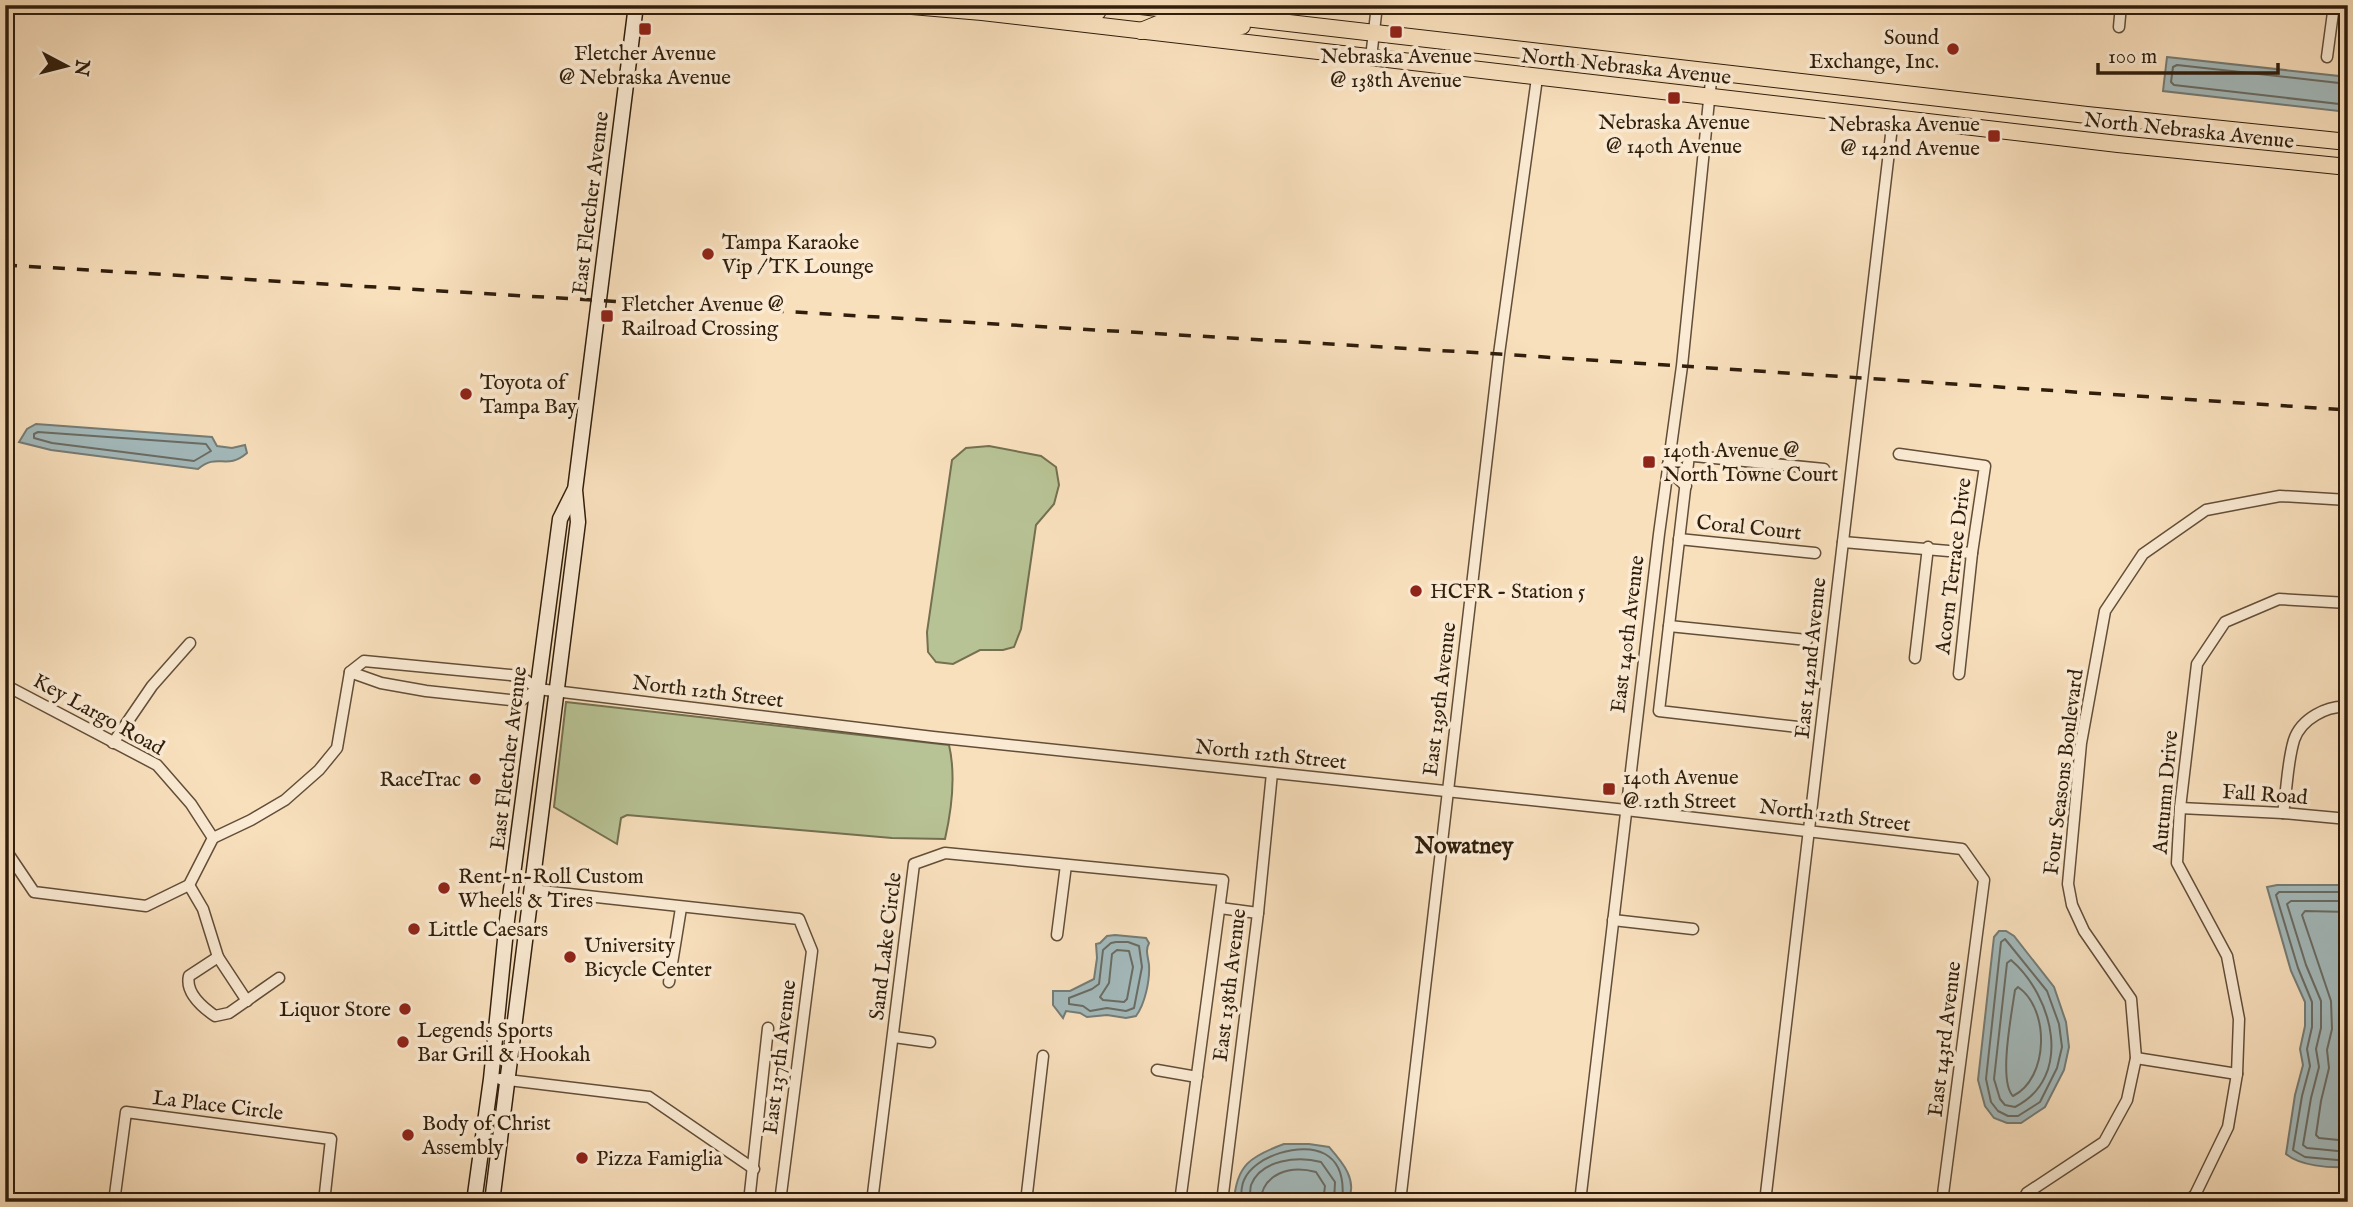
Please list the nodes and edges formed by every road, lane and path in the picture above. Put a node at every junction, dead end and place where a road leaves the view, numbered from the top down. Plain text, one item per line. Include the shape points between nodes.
1 (636, 5) edge
2 (1102, 5) edge
3 (1132, 5) edge
4 (1377, 5) edge
5 (2122, 5) edge
6 (2334, 5) edge
7 (911, 6) edge
8 (982, 12) junction
9 (1290, 24) junction
10 (2119, 27) dead end
11 (1139, 32) junction
12 (1374, 33) junction
13 (2327, 57) dead end
14 (1371, 58) junction
15 (1690, 69) junction
16 (1712, 71) junction
17 (1537, 78) junction
18 (1875, 91) junction
19 (1686, 94) junction
20 (1709, 97) junction
21 (1893, 118) junction
22 (2348, 142) edge
23 (2348, 167) edge
24 (1899, 454) dead end
25 (1689, 455) junction
26 (1668, 464) junction
27 (1824, 470) dead end
28 (1686, 486) junction
29 (575, 490) junction
30 (2348, 500) edge
31 (1679, 539) junction
32 (1843, 542) junction
33 (1928, 547) junction
34 (1815, 553) dead end
35 (1972, 553) junction
36 (2348, 603) edge
37 (1669, 626) junction
38 (1807, 640) dead end
39 (190, 643) dead end
40 (1915, 658) dead end
41 (350, 672) junction
42 (1959, 674) dead end
43 (5, 685) edge
44 (538, 689) junction
45 (557, 692) junction
46 (2348, 707) edge
47 (1798, 727) dead end
48 (113, 743) junction
49 (527, 768) junction
50 (1272, 773) junction
51 (1447, 792) junction
52 (2180, 808) junction
53 (1626, 810) junction
54 (2283, 813) junction
55 (2348, 819) edge
56 (1810, 831) junction
57 (213, 838) junction
58 (5, 849) edge
59 (1066, 866) junction
60 (1984, 880) joint
61 (189, 885) junction
62 (532, 890) junction
63 (681, 908) junction
64 (1220, 908) junction
65 (1258, 913) junction
66 (1613, 920) junction
67 (1693, 929) dead end
68 (1057, 935) dead end
69 (218, 957) junction
70 (279, 978) dead end
71 (669, 982) dead end
72 (247, 1001) junction
73 (768, 1028) dead end
74 (894, 1037) junction
75 (930, 1042) dead end
76 (1043, 1056) dead end
77 (2136, 1058) junction
78 (1157, 1070) dead end
79 (2238, 1074) junction
80 (1197, 1077) junction
81 (491, 1079) junction
82 (509, 1080) junction
83 (754, 1169) junction
84 (2191, 1198) edge
85 (114, 1202) edge
86 (324, 1202) edge
87 (474, 1202) edge
88 (492, 1202) edge
89 (749, 1202) edge
90 (780, 1202) edge
91 (872, 1202) edge
92 (1026, 1202) edge
93 (1180, 1202) edge
94 (1222, 1202) edge
95 (1401, 1202) edge
96 (1580, 1202) edge
97 (1765, 1202) edge
98 (1942, 1202) edge
99 (2022, 1202) edge
100 (2205, 1202) edge

1 - 29 main road, East Fletcher Avenue
2 - 8 main road via 1093,13 1009,7
3 - 9 main road, North Nebraska Avenue
4 - 12 street
5 - 10 street
6 - 13 street
7 - 8 main road, North Nebraska Avenue
8 - 11 main road, North Nebraska Avenue
9 - 11 main road via 1206,27 1163,22
9 - 12 main road, North Nebraska Avenue
11 - 14 main road, North Nebraska Avenue
12 - 14 street
12 - 15 main road, North Nebraska Avenue
14 - 17 main road, North Nebraska Avenue
15 - 16 main road, North Nebraska Avenue
15 - 19 main road
16 - 18 main road, North Nebraska Avenue
16 - 20 street, East 140th Avenue
17 - 19 main road, North Nebraska Avenue
17 - 51 street, East 139th Avenue
18 - 21 main road via 1887,100
18 - 22 main road, North Nebraska Avenue
19 - 20 main road, North Nebraska Avenue
20 - 21 main road, North Nebraska Avenue
20 - 26 street, East 140th Avenue
21 - 23 main road, North Nebraska Avenue
21 - 32 street, East 142nd Avenue
24 - 35 street, Acorn Terrace Drive via 1985,466
25 - 26 street
25 - 27 street
25 - 28 street
26 - 28 street
26 - 53 street, East 140th Avenue
28 - 31 street
29 - 44 main road, East Fletcher Avenue via 559,519
29 - 45 main road, East Fletcher Avenue via 578,522
30 - 77 street, Four Seasons Boulevard via 2280,496 2206,510 2143,554 2105,611 2081,743 2068,884 2084,931 2131,999
31 - 34 street, Coral Court
31 - 37 street
32 - 33 street
32 - 56 street, East 142nd Avenue
33 - 35 street
33 - 40 street
35 - 42 street, Acorn Terrace Drive
36 - 52 street, Autumn Drive via 2279,598 2225,622 2197,664
37 - 38 street
37 - 47 street via 1658,711
39 - 48 street via 152,685
41 - 44 street via 415,689 520,701
41 - 44 street via 364,660 520,676
41 - 57 street via 337,748 319,770 285,800
43 - 48 street, Key Largo Road
44 - 45 street, North 12th Street
44 - 49 main road, East Fletcher Avenue
45 - 50 street, North 12th Street
45 - 62 main road, East Fletcher Avenue
46 - 54 street via 2336,706 2309,719 2295,738
48 - 57 street, Key Largo Road via 157,765
49 - 62 main road via 532,802 526,852
49 - 81 main road, East Fletcher Avenue
50 - 51 street, North 12th Street
50 - 65 street, East 138th Avenue
51 - 53 street, North 12th Street
51 - 95 street, East 139th Avenue
52 - 54 street, Fall Road
52 - 79 street, Autumn Drive via 2177,863 2227,956 2239,1019
53 - 56 street, North 12th Street
53 - 66 street, East 140th Avenue
54 - 55 street, Fall Road
56 - 60 street, North 12th Street via 1962,849
56 - 97 street, East 142nd Avenue
57 - 61 street
58 - 61 street via 34,892 146,906
59 - 64 street, Sand Lake Circle via 1223,880
59 - 68 street
59 - 74 street, Sand Lake Circle via 946,853 914,864
60 - 98 street, East 143rd Avenue
61 - 69 street via 203,909
62 - 63 street
62 - 82 main road, East Fletcher Avenue
63 - 71 street
63 - 90 street, East 137th Avenue via 799,919 812,951
64 - 65 street
64 - 80 street, Sand Lake Circle
65 - 94 street, East 138th Avenue
66 - 67 street
66 - 96 street, East 140th Avenue
69 - 72 street
69 - 72 street via 189,976 187,982 199,1005 215,1017
70 - 72 street
73 - 83 street
74 - 75 street
74 - 91 street, Sand Lake Circle
76 - 92 street
77 - 79 street
77 - 99 street, Four Seasons Boulevard via 2127,1100 2104,1142 2027,1194
78 - 80 street
79 - 84 street, Autumn Drive via 2228,1126
80 - 93 street, Sand Lake Circle
81 - 82 street
81 - 87 main road, East Fletcher Avenue
82 - 83 street via 649,1097
82 - 88 main road, East Fletcher Avenue
83 - 89 street
84 - 100 street
85 - 86 street, La Place Circle via 126,1112 331,1139

